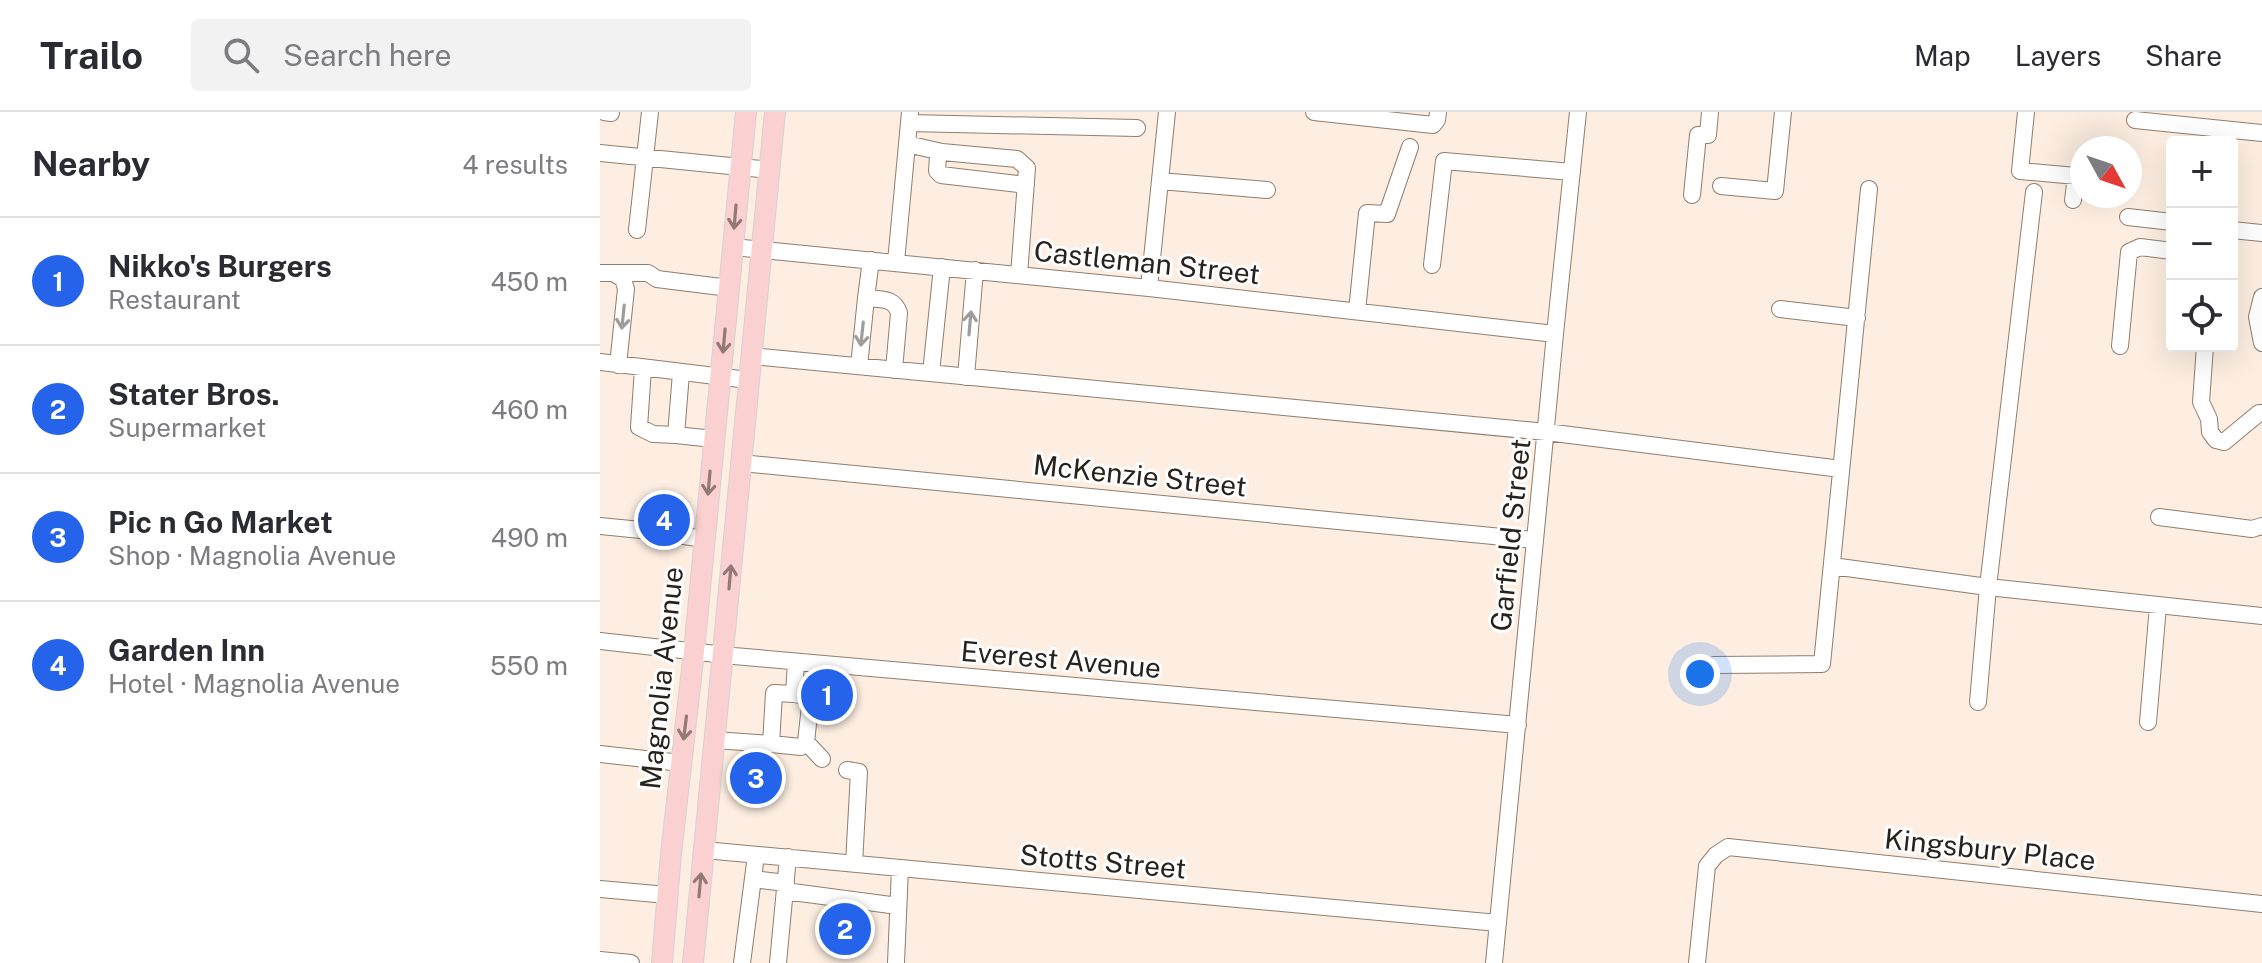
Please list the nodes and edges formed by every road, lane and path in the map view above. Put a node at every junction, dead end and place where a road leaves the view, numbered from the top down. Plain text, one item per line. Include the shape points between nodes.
1 (650, 112) edge
2 (746, 112) edge
3 (775, 112) edge
4 (1167, 112) edge
5 (1438, 112) edge
6 (1578, 112) edge
7 (1710, 112) edge
8 (1783, 112) edge
9 (2026, 112) edge
10 (1316, 113) edge
11 (909, 117) edge
12 (2135, 120) dead end
13 (1137, 128) dead end
14 (2262, 133) edge
15 (907, 144) junction
16 (1410, 147) dead end
17 (942, 152) junction
18 (600, 153) edge
19 (647, 157) junction
20 (740, 168) junction
21 (770, 170) junction
22 (1572, 172) junction
23 (2070, 175) edge
24 (1160, 181) junction
25 (1026, 185) junction
26 (1721, 186) dead end
27 (1869, 189) dead end
28 (1267, 190) dead end
29 (2034, 192) dead end
30 (1692, 195) dead end
31 (2128, 217) dead end
32 (2166, 221) edge
33 (637, 230) dead end
34 (2238, 231) edge
35 (2262, 233) edge
36 (733, 247) junction
37 (763, 250) junction
38 (2166, 250) edge
39 (871, 260) junction
40 (896, 262) junction
41 (1432, 265) dead end
42 (942, 267) junction
43 (975, 270) junction
44 (607, 273) edge
45 (1019, 275) junction
46 (729, 288) junction
47 (1149, 288) junction
48 (2262, 297) edge
49 (866, 298) junction
50 (1780, 309) dead end
51 (1357, 311) junction
52 (1857, 318) junction
53 (1555, 334) junction
54 (2262, 343) edge
55 (2120, 346) dead end
56 (2205, 352) edge
57 (751, 356) junction
58 (600, 362) edge
59 (618, 365) junction
60 (859, 366) junction
61 (643, 368) junction
62 (894, 370) junction
63 (681, 373) junction
64 (931, 373) junction
65 (966, 377) junction
66 (721, 378) junction
67 (748, 380) junction
68 (2262, 413) edge
69 (1546, 432) junction
70 (676, 435) junction
71 (713, 439) junction
72 (741, 463) junction
73 (1841, 469) junction
74 (2159, 517) dead end
75 (600, 526) edge
76 (2262, 526) edge
77 (651, 531) dead end
78 (671, 534) dead end
79 (704, 539) junction
80 (1534, 540) junction
81 (1832, 566) junction
82 (1988, 587) junction
83 (2158, 606) junction
84 (2262, 616) edge
85 (600, 641) edge
86 (694, 651) junction
87 (723, 654) junction
88 (796, 662) junction
89 (1714, 665) dead end
90 (794, 694) junction
91 (1978, 702) dead end
92 (2148, 722) dead end
93 (1518, 725) junction
94 (715, 740) junction
95 (806, 742) junction
96 (771, 744) junction
97 (600, 754) edge
98 (822, 759) dead end
99 (681, 763) junction
100 (847, 770) dead end
101 (704, 850) junction
102 (756, 855) junction
103 (788, 857) junction
104 (854, 864) junction
105 (900, 868) junction
106 (753, 879) junction
107 (785, 887) junction
108 (600, 889) edge
109 (667, 895) junction
110 (2262, 904) edge
111 (898, 906) junction
112 (1498, 923) junction
113 (600, 960) edge
114 (631, 963) edge
115 (662, 963) edge
116 (693, 963) edge
117 (742, 963) edge
118 (778, 963) edge
119 (896, 963) edge
120 (1494, 963) edge
121 (1697, 963) edge

1 - 19 street
2 - 20 main road, Magnolia Avenue
3 - 21 main road, Magnolia Avenue
4 - 24 street
5 - 10 street via 1433,125
6 - 22 street, Garfield Street
7 - 30 street via 1708,135 1698,135
8 - 26 street via 1775,191
9 - 23 street via 2020,171
11 - 13 street
11 - 15 street
12 - 14 street
15 - 17 street
15 - 40 street
16 - 51 street via 1387,214 1367,213
17 - 25 street via 1017,159 1027,168
17 - 25 street via 937,171 941,175
18 - 19 street
19 - 20 street
19 - 33 street
20 - 21 street
20 -> 36 main road, Magnolia Avenue
21 - 37 main road, Magnolia Avenue
22 - 41 street via 1444,161
22 - 53 street, Garfield Street
24 - 28 street
24 - 47 street
25 - 45 street
27 - 52 street
29 - 82 street
31 - 32 street
34 - 35 street
36 - 37 street, Castleman Street
36 - 46 main road, Magnolia Avenue
37 - 39 street, Castleman Street
37 - 57 main road, Magnolia Avenue
38 - 55 street via 2140,247 2129,252
39 - 40 street, Castleman Street
39 - 49 street
40 - 42 street, Castleman Street
42 - 43 street, Castleman Street
42 - 64 street
43 - 45 street, Castleman Street
65 -> 43 street
44 - 46 street via 648,273 657,279
44 -> 59 street via 623,279 626,289
45 - 47 street, Castleman Street
46 -> 66 main road, Magnolia Avenue
47 - 51 street, Castleman Street
48 - 54 street via 2257,317
49 -> 60 street
49 - 62 street via 897,305
50 - 52 street
51 - 53 street, Castleman Street
52 - 73 street
53 - 69 street, Garfield Street
56 - 68 street via 2201,402 2216,440 2224,442
57 - 60 street
57 - 67 main road, Magnolia Avenue
58 - 59 street
59 - 61 street
60 - 62 street
61 - 63 street
61 - 70 street via 639,427
62 - 64 street
63 - 66 street
63 - 70 street
64 - 65 street
65 - 69 street
66 - 67 street
66 - 71 main road, Magnolia Avenue
67 - 72 main road, Magnolia Avenue
69 - 73 street
69 - 80 street, Garfield Street
70 - 71 street
71 -> 79 main road, Magnolia Avenue
72 - 80 street, McKenzie Street
87 -> 72 main road, Magnolia Avenue
73 - 81 street
74 - 76 street
75 - 77 street
78 - 79 street
79 - 86 main road, Magnolia Avenue
80 - 93 street, Garfield Street
81 - 82 street
81 - 89 street via 1822,664
82 - 83 street
82 - 91 street
83 - 84 street
83 - 92 street
85 - 86 street, Everest Avenue
86 - 87 street, Everest Avenue
86 -> 99 main road, Magnolia Avenue
87 - 88 street, Everest Avenue
87 - 94 main road, Magnolia Avenue
88 - 90 street
88 - 93 street, Everest Avenue
90 - 95 street via 811,697
90 - 96 street via 774,693
93 - 112 street, Garfield Street
94 - 96 street
94 - 101 main road, Magnolia Avenue
95 - 96 street via 801,747
95 - 98 street
97 - 99 street
99 - 109 main road, Magnolia Avenue
100 - 104 street via 859,772
101 - 102 street, Stotts Street
116 -> 101 main road, Magnolia Avenue
102 - 103 street, Stotts Street
102 - 106 street
103 - 104 street, Stotts Street
103 - 107 street
104 - 105 street, Stotts Street
105 - 111 street
105 - 112 street, Stotts Street
106 - 107 street
106 - 117 street
107 - 111 street
107 - 118 street
108 - 109 street
109 - 115 main road, Magnolia Avenue
110 - 121 street, Kingsbury Place via 1728,847 1707,866
111 - 119 street
112 - 120 street, Garfield Street
113 - 114 street

